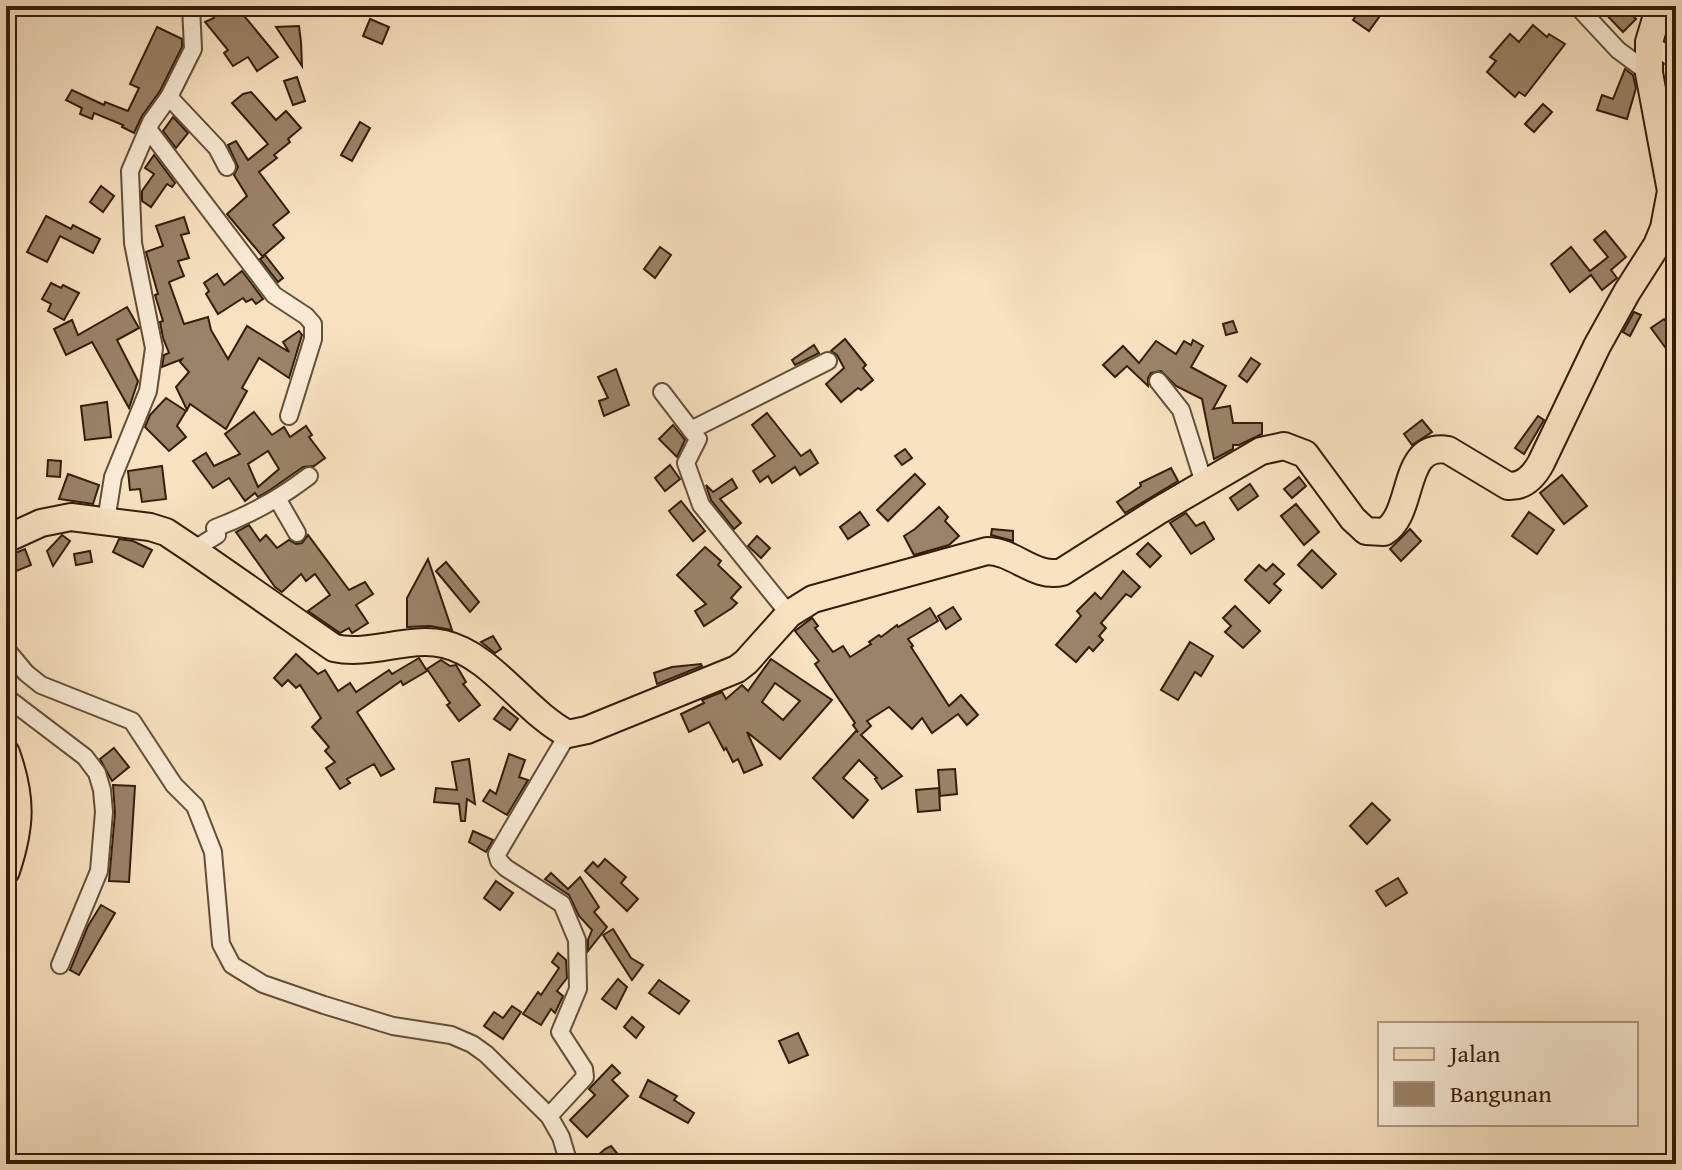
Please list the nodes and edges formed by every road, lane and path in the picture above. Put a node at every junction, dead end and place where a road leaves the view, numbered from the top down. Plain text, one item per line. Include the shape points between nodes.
1 (191, 6) edge
2 (441, 6) edge
3 (487, 6) edge
4 (1577, 6) edge
5 (1665, 6) edge
6 (1649, 42) junction
7 (1676, 61) edge
8 (1649, 73) junction
9 (169, 97) junction
10 (148, 129) junction
11 (227, 167) dead end
12 (828, 361) dead end
13 (1158, 381) dead end
14 (662, 392) dead end
15 (289, 416) dead end
16 (691, 430) junction
17 (309, 476) dead end
18 (1204, 483) junction
19 (278, 500) junction
20 (106, 521) junction
21 (297, 533) dead end
22 (6, 539) edge
23 (193, 550) junction
24 (789, 614) junction
25 (6, 649) edge
26 (6, 697) edge
27 (568, 734) junction
28 (6, 753) edge
29 (6, 871) edge
30 (60, 965) dead end
31 (549, 1116) junction
32 (569, 1164) edge

1 - 9 street via 193,49
2 - 3 street
4 - 8 street via 1618,50
5 - 6 main road
6 - 7 street
6 - 8 main road
8 - 18 main road via 1671,191 1664,228 1597,346 1535,475 1508,486 1448,450 1426,452 1418,459 1398,521 1373,533 1353,519 1314,464 1293,448 1261,451
9 - 10 street
9 - 11 street via 217,148
10 - 15 street via 274,295 313,324
10 - 20 street via 130,171 133,243 154,348 148,391 113,477
12 - 16 street
13 - 18 street via 1181,410
14 - 16 street
16 - 24 street via 698,441 686,466 701,505
17 - 19 street
18 - 24 main road via 1062,572 1043,573 998,551 978,552 825,595
19 - 21 street
19 - 23 street via 215,528 217,535
20 - 22 main road via 55,519
20 - 23 main road via 166,532
23 - 27 main road via 334,648 355,652 433,642 457,648
24 - 27 main road via 737,669
25 - 31 street via 41,685 132,721 174,785 195,806 213,852 221,944 232,965 263,984 324,1005 472,1044
26 - 30 street via 85,757 102,790 99,871
27 - 31 street via 497,854 506,868 562,904 577,940 578,989 560,1032 585,1076
28 - 29 main road via 19,813
31 - 32 street

